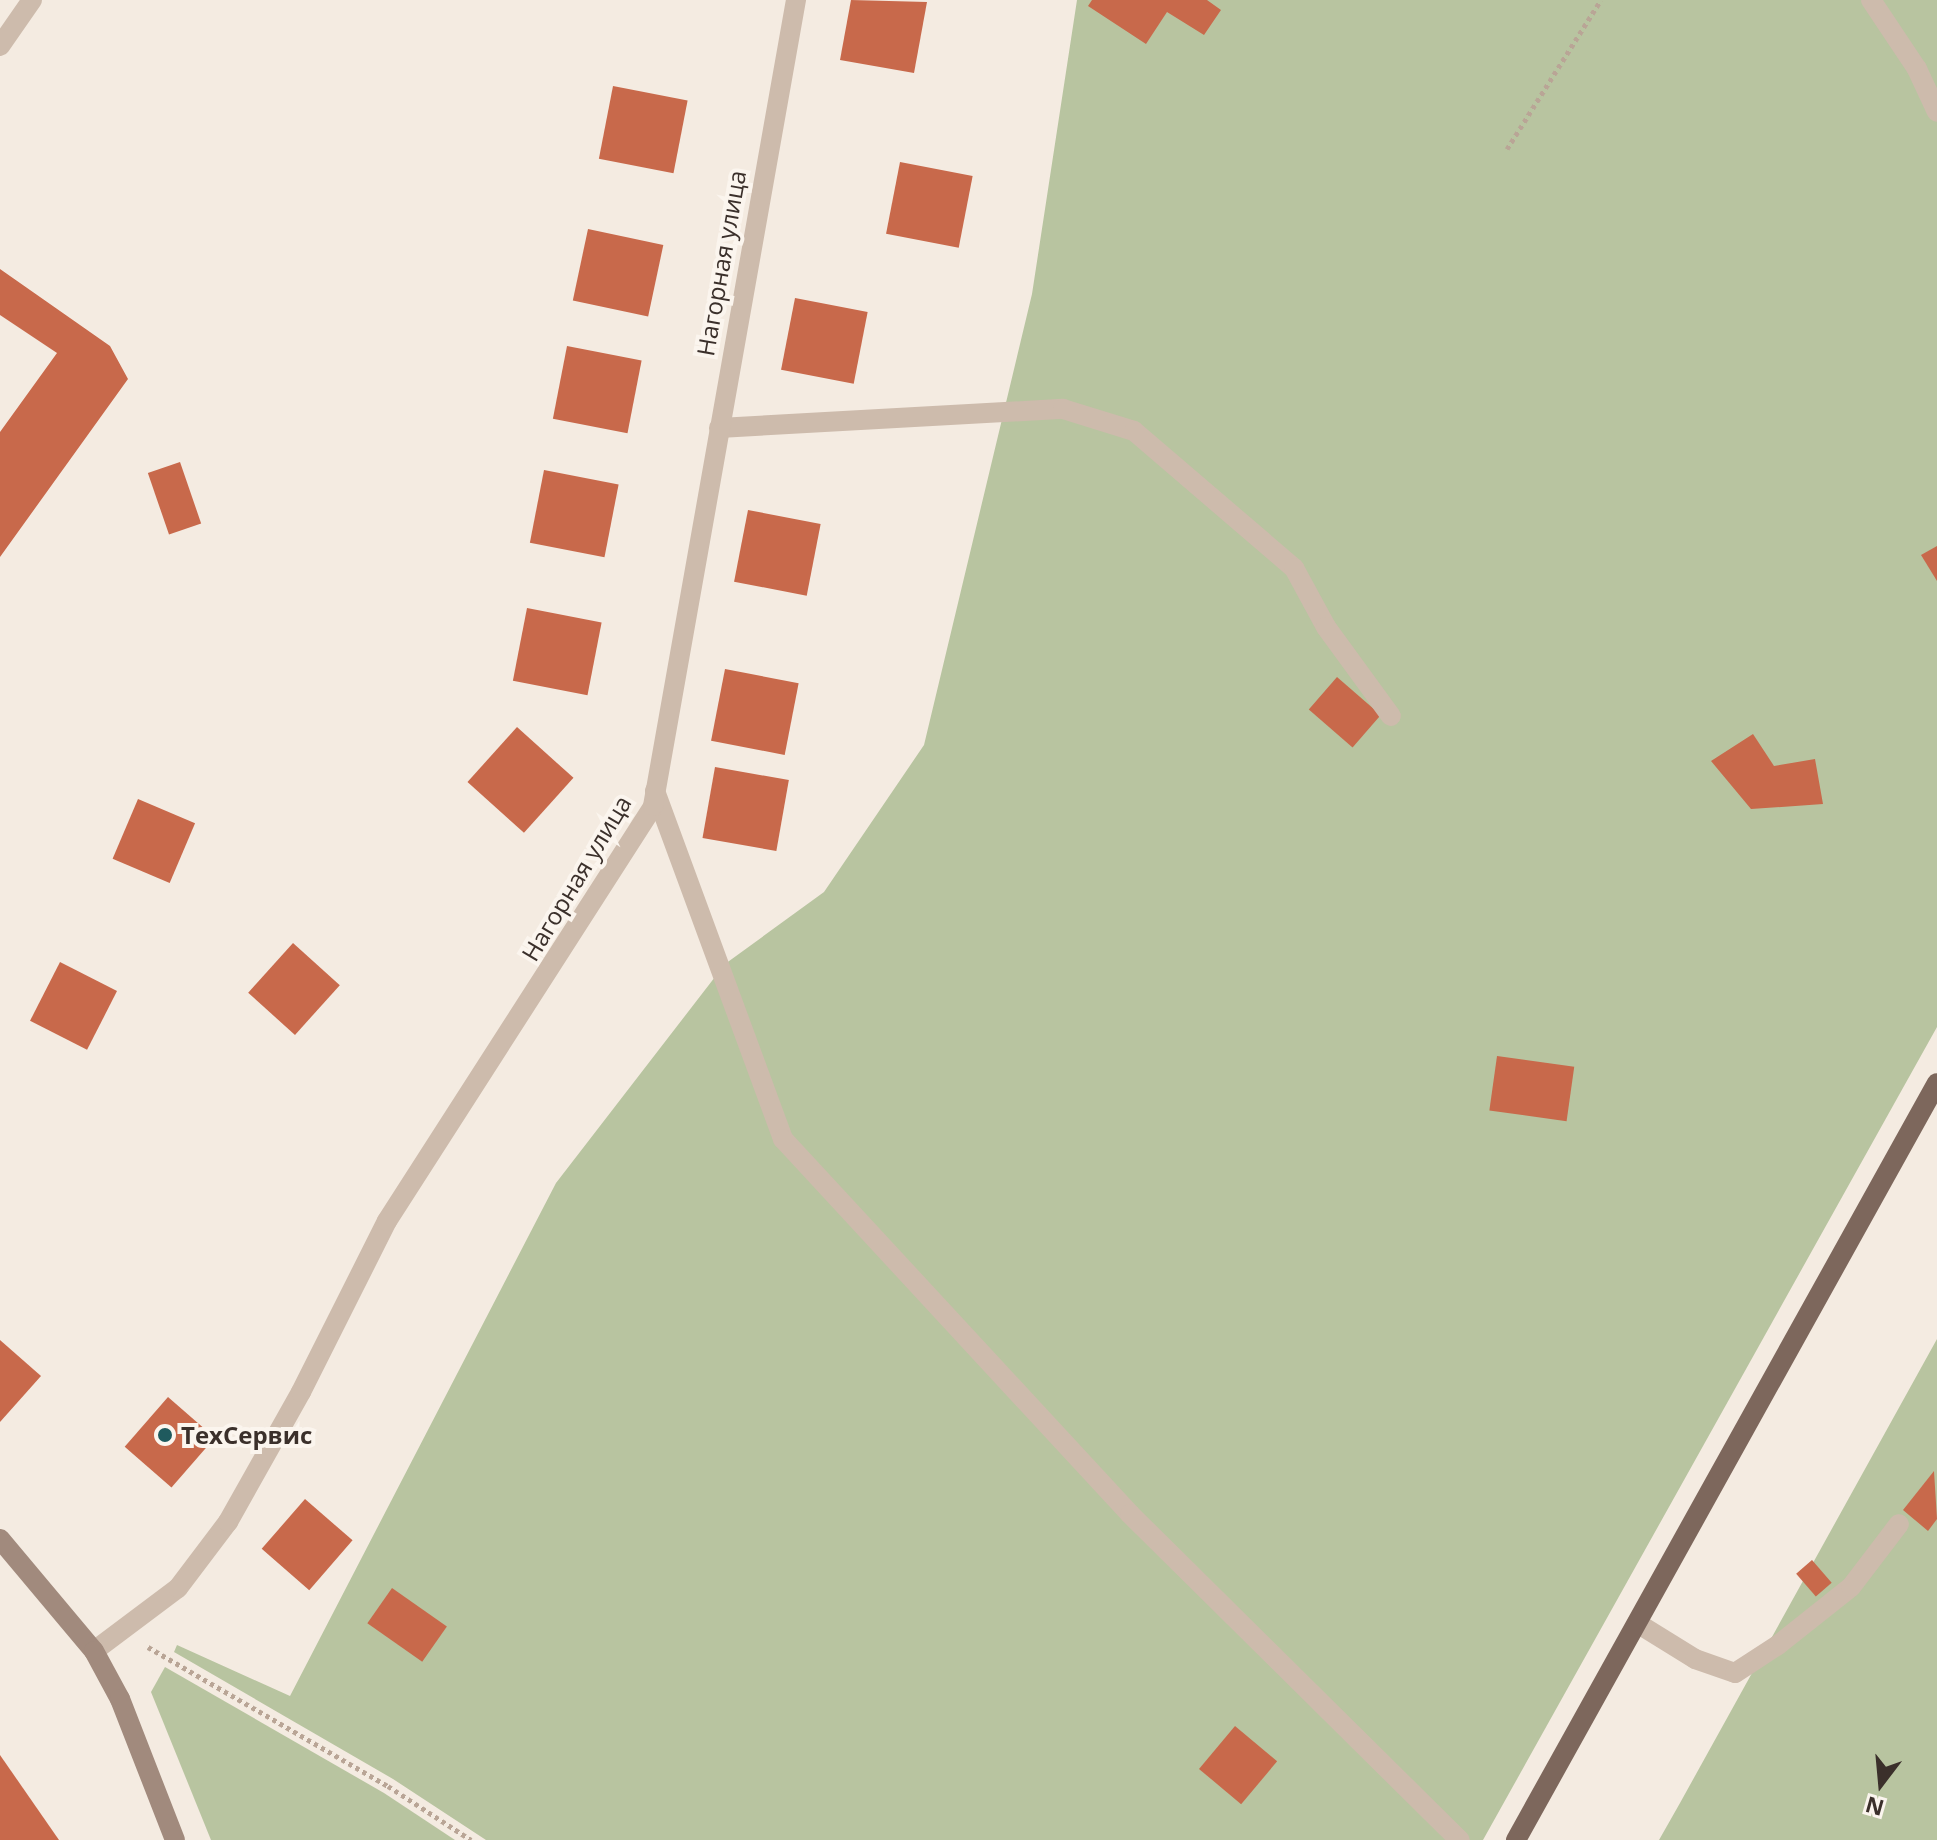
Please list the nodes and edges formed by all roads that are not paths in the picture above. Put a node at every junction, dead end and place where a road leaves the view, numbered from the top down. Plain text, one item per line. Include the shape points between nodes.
1 (32, 0) edge
2 (796, 0) edge
3 (1871, 0) edge
4 (0, 46) edge
5 (1937, 112) edge
6 (719, 428) junction
7 (1391, 716) dead end
8 (655, 791) junction
9 (1937, 1083) edge
10 (1899, 1524) dead end
11 (0, 1539) edge
12 (1637, 1623) junction
13 (94, 1651) junction
14 (175, 1840) edge
15 (1460, 1840) edge
16 (1516, 1840) edge

1 - 4 street
2 - 6 street, Нагорная улица
3 - 5 street via 1917,69
6 - 7 street via 1063,409 1134,431 1294,568 1326,627
6 - 8 street, Нагорная улица
8 - 13 street, Нагорная улица via 653,806 387,1221 228,1522 178,1588
8 - 15 street via 783,1139 1130,1514
9 - 12 main road
10 - 12 street via 1851,1587 1735,1673 1695,1659
11 - 13 main road
12 - 16 main road
13 - 14 main road via 120,1699

